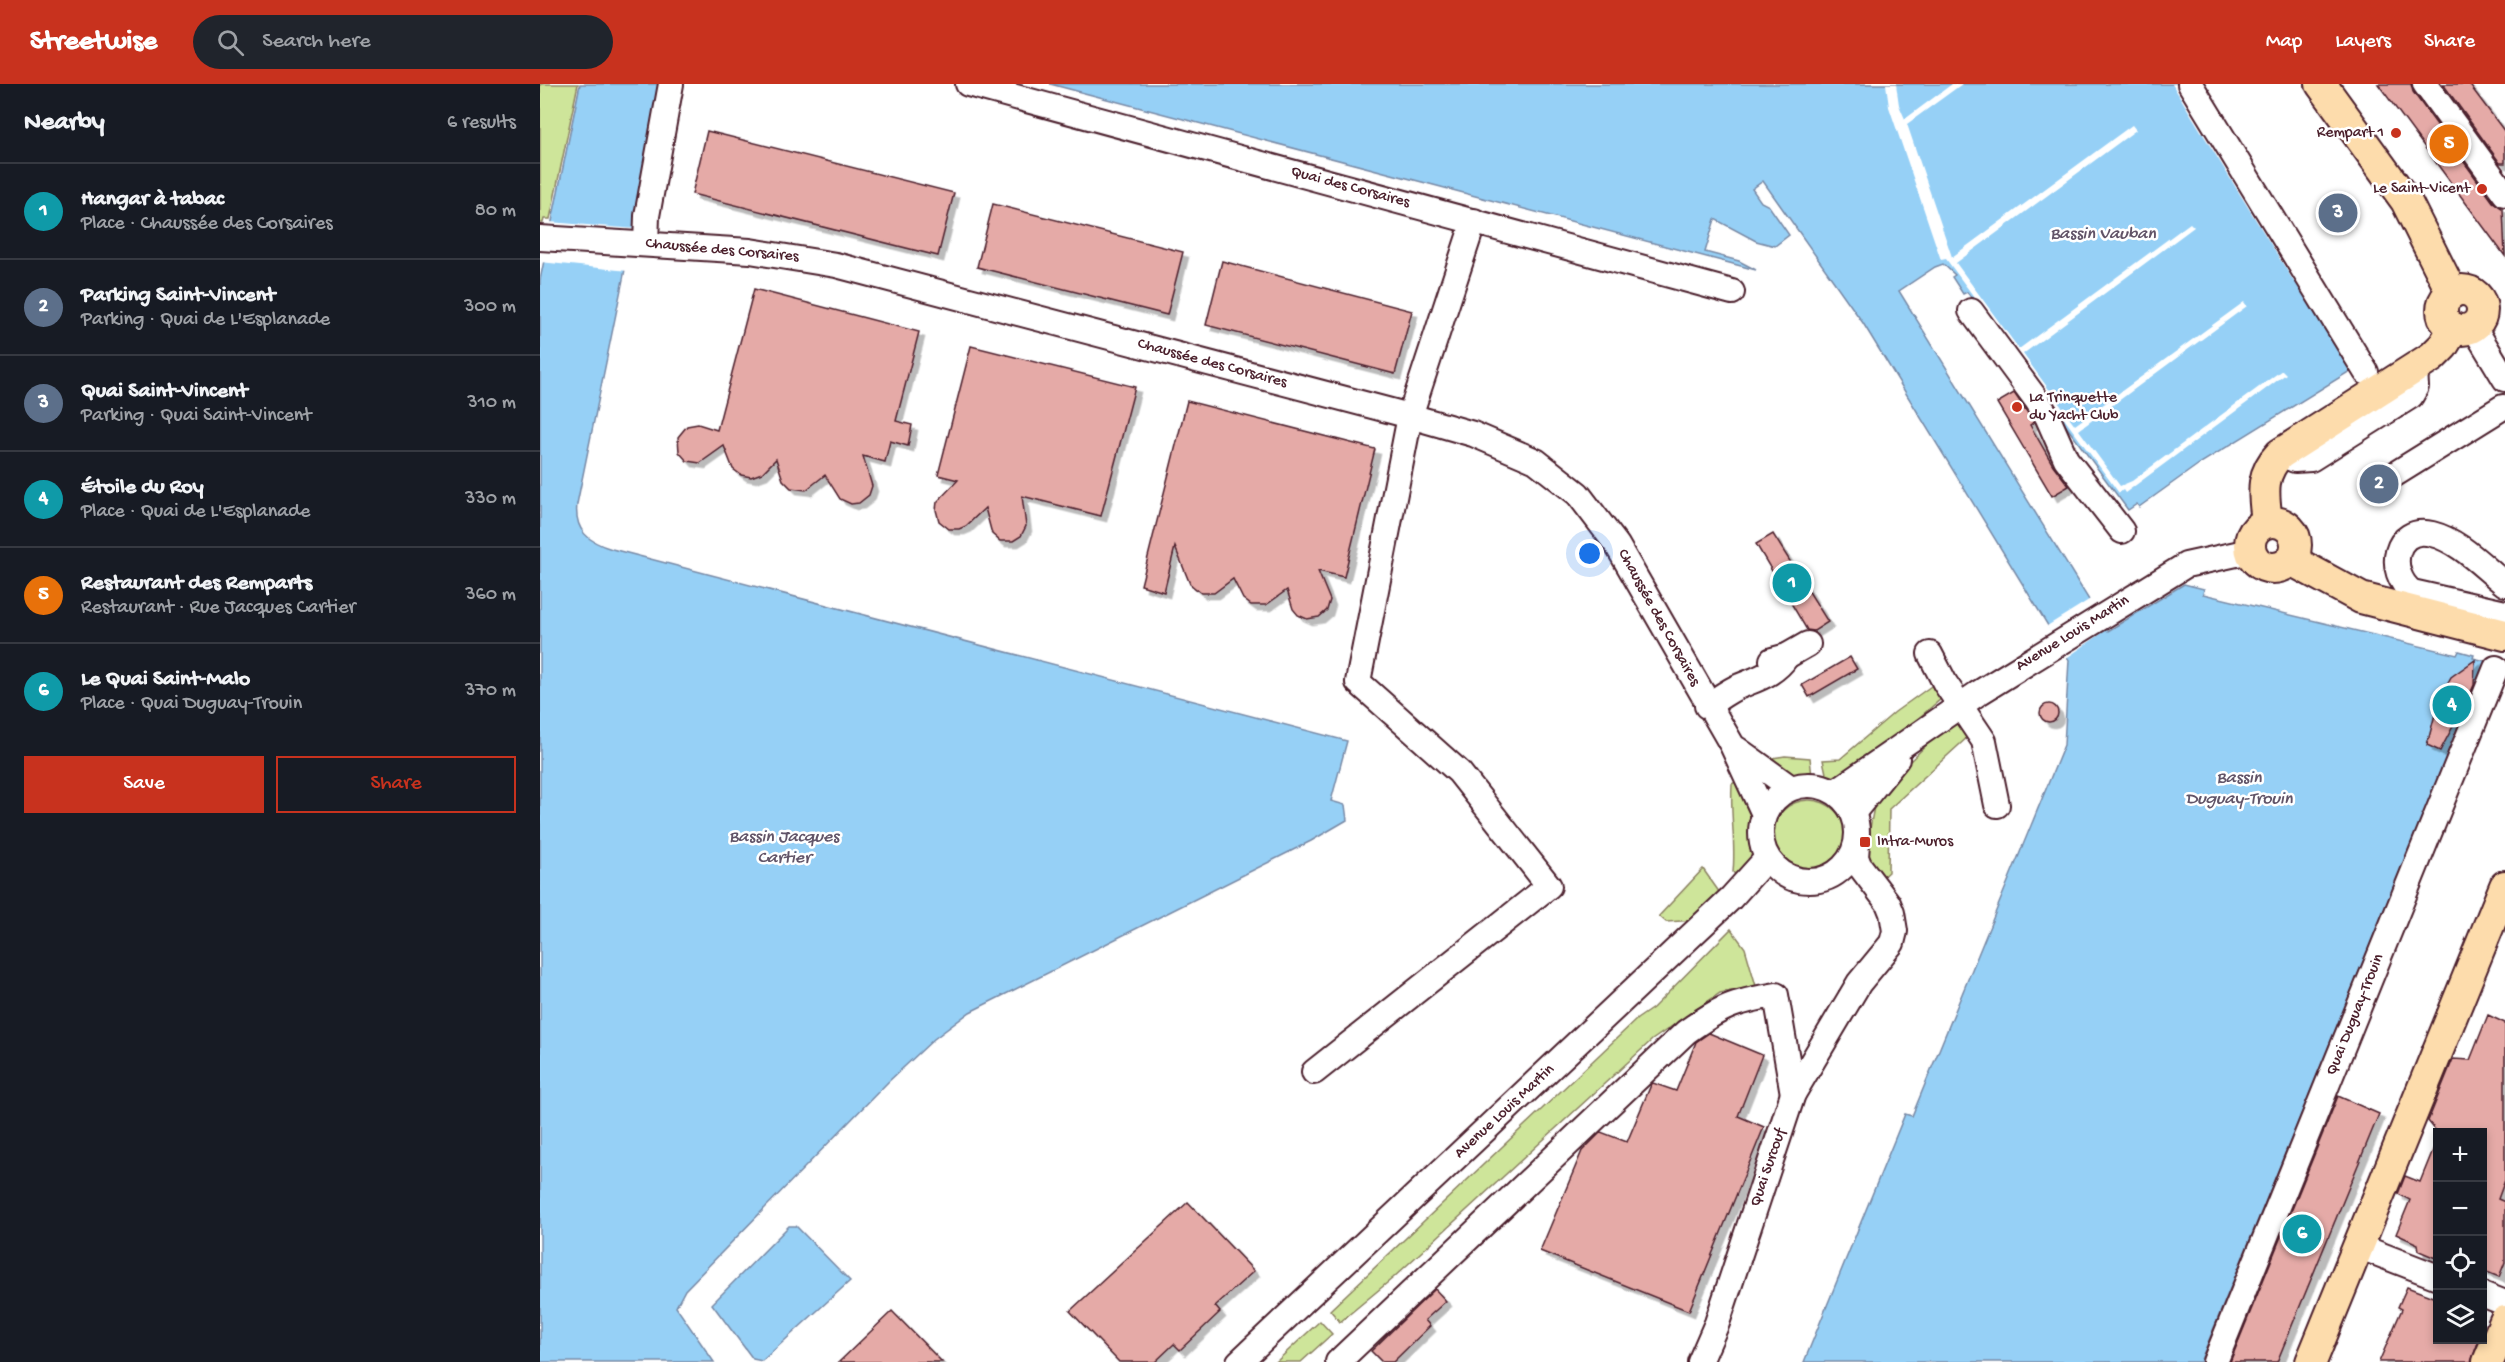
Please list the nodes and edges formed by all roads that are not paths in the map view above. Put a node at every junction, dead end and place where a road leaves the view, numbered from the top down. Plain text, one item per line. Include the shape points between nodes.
1 (671, 84) edge
2 (968, 84) edge
3 (2190, 84) edge
4 (2321, 84) edge
5 (2425, 84) edge
6 (2505, 194) edge
7 (1474, 221) junction
8 (540, 238) edge
9 (646, 244) junction
10 (1732, 292) dead end
11 (1971, 311) dead end
12 (2463, 327) junction
13 (2366, 372) dead end
14 (2505, 379) edge
15 (2504, 401) edge
16 (1410, 416) junction
17 (2379, 484) dead end
18 (2267, 522) junction
19 (2122, 531) dead end
20 (2250, 552) junction
21 (2290, 560) junction
22 (2505, 584) edge
23 (2505, 613) edge
24 (2505, 635) edge
25 (1798, 650) dead end
26 (1930, 654) dead end
27 (2496, 668) dead end
28 (1961, 705) junction
29 (1707, 706) junction
30 (1908, 743) junction
31 (1732, 745) junction
32 (1791, 788) junction
33 (1834, 792) junction
34 (1997, 805) dead end
35 (1853, 813) junction
36 (1764, 814) junction
37 (1857, 844) junction
38 (1767, 858) junction
39 (1839, 872) junction
40 (2505, 886) edge
41 (1859, 983) junction
42 (1314, 1072) dead end
43 (1793, 1094) junction
44 (2358, 1246) junction
45 (2433, 1275) edge
46 (2487, 1296) edge
47 (2505, 1303) edge
48 (2505, 1321) edge
49 (1352, 1357) edge
50 (1239, 1362) edge
51 (1700, 1362) edge
52 (2215, 1362) edge
53 (2311, 1362) edge
54 (2488, 1362) edge

1 - 9 street via 647,216
2 - 7 street, Quai des Corsaires
3 - 13 street
4 - 12 main road via 2406,201 2452,293 2463,290 2479,299 2482,311
5 - 6 street
7 - 10 street, Quai des Corsaires
7 - 16 street
8 - 9 street, Chaussée des Corsaires
9 - 16 street, Chaussée des Corsaires via 750,251 836,265
11 - 19 street via 2047,416 2066,459
12 - 14 street
12 - 18 main road via 2415,367 2280,454 2266,472 2263,487
15 - 17 street
16 - 29 street, Chaussée des Corsaires via 1507,447 1536,461 1578,494 1641,583
16 - 42 street via 1358,682 1459,772 1549,886
18 - 20 main road via 2251,536
18 - 21 main road via 2281,523 2292,531 2296,546
20 - 21 main road via 2264,567 2278,568
20 - 28 street, Avenue Louis Martin via 2186,565
21 - 24 main road via 2361,598
22 - 23 street via 2444,538 2418,533 2399,548 2397,574 2412,592
25 - 29 street via 1774,658
26 - 28 street
27 - 52 street, Quai Duguay-Trouin
28 - 30 street, Avenue Louis Martin
28 - 34 street via 1984,741
29 - 31 street, Chaussée des Corsaires
30 - 33 street, Avenue Louis Martin
30 - 35 street, Avenue Louis Martin
31 - 32 street, Chaussée des Corsaires
31 - 36 street, Chaussée des Corsaires
32 - 33 street via 1815,785
32 - 36 street via 1771,803
33 - 35 street
35 - 37 street
36 - 38 street via 1761,836
37 - 39 street
37 - 41 street via 1859,866 1888,903 1894,931 1886,953
38 - 39 street via 1794,880 1820,881
38 - 50 street, Avenue Louis Martin via 1731,898
39 - 41 street via 1866,894 1875,905 1880,922
40 - 44 main road
41 - 43 street, Quai Surcouf
43 - 49 street via 1776,995 1718,1009 1686,1032
43 - 51 street, Quai Surcouf via 1717,1323
44 - 45 street
44 - 53 main road
46 - 47 street
48 - 54 main road

